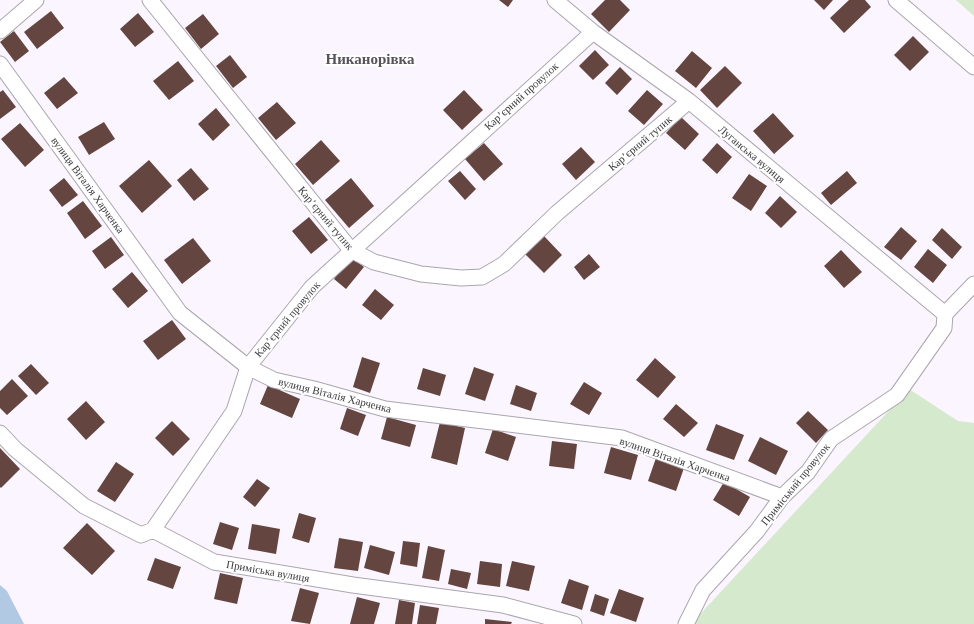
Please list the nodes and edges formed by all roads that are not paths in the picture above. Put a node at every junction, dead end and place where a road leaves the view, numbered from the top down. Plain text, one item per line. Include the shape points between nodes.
1 (36, 0) edge
2 (150, 0) edge
3 (555, 0) edge
4 (896, 0) edge
5 (0, 31) edge
6 (593, 32) junction
7 (0, 64) edge
8 (974, 67) edge
9 (689, 101) junction
10 (351, 250) junction
11 (974, 284) edge
12 (945, 314) junction
13 (248, 367) junction
14 (0, 433) edge
15 (782, 497) junction
16 (153, 530) junction
17 (574, 624) edge
18 (686, 624) edge

1 - 5 street
2 - 10 street, Карʼєрний тупик
3 - 6 street, Луганська вулиця
4 - 8 street
6 - 9 street, Луганська вулиця
6 - 10 street, Карʼєрний провулок
7 - 13 street, вулиця Віталія Харченка via 180,313
9 - 10 street, Карʼєрний тупик via 557,213 504,264 482,277 461,278 421,274 374,262
9 - 12 street, Луганська вулиця
10 - 13 street, Карʼєрний провулок via 312,287
11 - 12 street
12 - 15 street, Приміський провулок via 944,328 897,395 831,439 808,472
13 - 15 street, вулиця Віталія Харченка via 274,380 385,409 622,438
13 - 16 street, Карʼєрний провулок via 234,412
14 - 16 street via 15,449 84,506 141,535
15 - 18 street, Приміський провулок via 757,531 703,590
16 - 17 street, Приміська вулиця via 214,562 353,586 503,605

